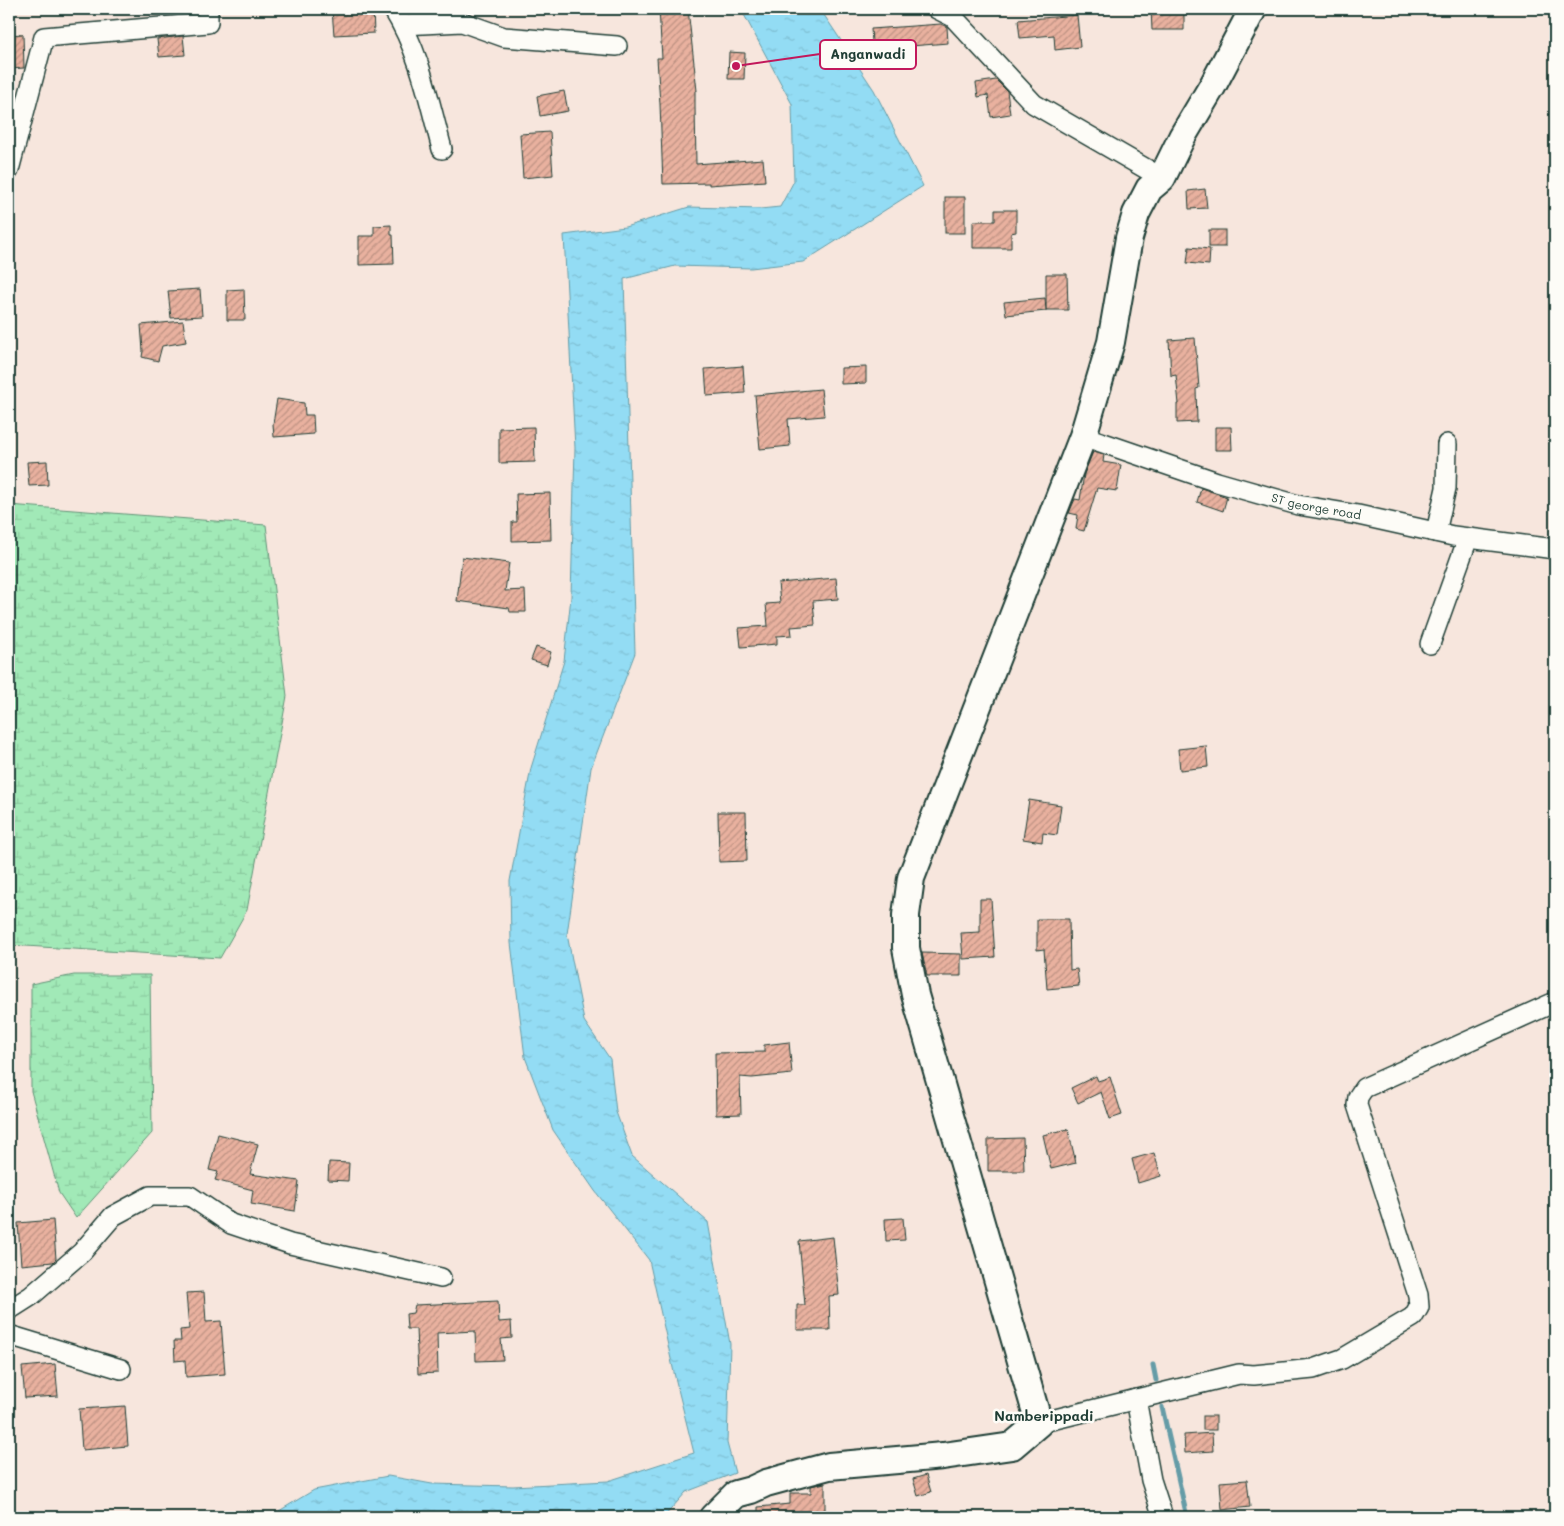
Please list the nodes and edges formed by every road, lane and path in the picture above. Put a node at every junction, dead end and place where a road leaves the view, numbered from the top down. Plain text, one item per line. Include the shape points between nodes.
1 (208, 9) edge
2 (393, 9) edge
3 (937, 9) edge
4 (1252, 9) edge
5 (404, 25) junction
6 (617, 46) dead end
7 (442, 149) dead end
8 (9, 170) edge
9 (1162, 178) junction
10 (1083, 436) junction
11 (1447, 444) dead end
12 (1436, 532) junction
13 (1468, 538) junction
14 (1555, 549) edge
15 (1430, 644) dead end
16 (1555, 1002) edge
17 (441, 1278) dead end
18 (9, 1310) edge
19 (9, 1335) edge
20 (122, 1369) dead end
21 (1136, 1399) junction
22 (1038, 1423) junction
23 (713, 1517) edge
24 (1163, 1517) edge

1 - 8 street via 208,23 44,37
2 - 5 street
3 - 9 street via 953,17 1034,104
4 - 9 main road
5 - 6 street via 462,22 504,36
5 - 7 street via 421,67
9 - 10 main road via 1149,189 1136,214 1111,342
10 - 12 street, ST george road via 1217,482 1298,505
10 - 22 main road via 911,878 906,915 906,948 914,995
11 - 12 street via 1446,488
12 - 13 street, ST george road
13 - 14 street, ST george road
13 - 15 street
16 - 21 street via 1364,1088 1358,1097 1357,1106 1418,1295 1419,1308 1413,1318 1342,1359 1313,1369 1239,1374
17 - 18 street via 290,1244 232,1224 190,1196 150,1196 113,1216 82,1252 31,1296
19 - 20 street
21 - 22 street
21 - 24 street via 1151,1480
22 - 23 main road via 1012,1446 829,1466 766,1483 736,1494

